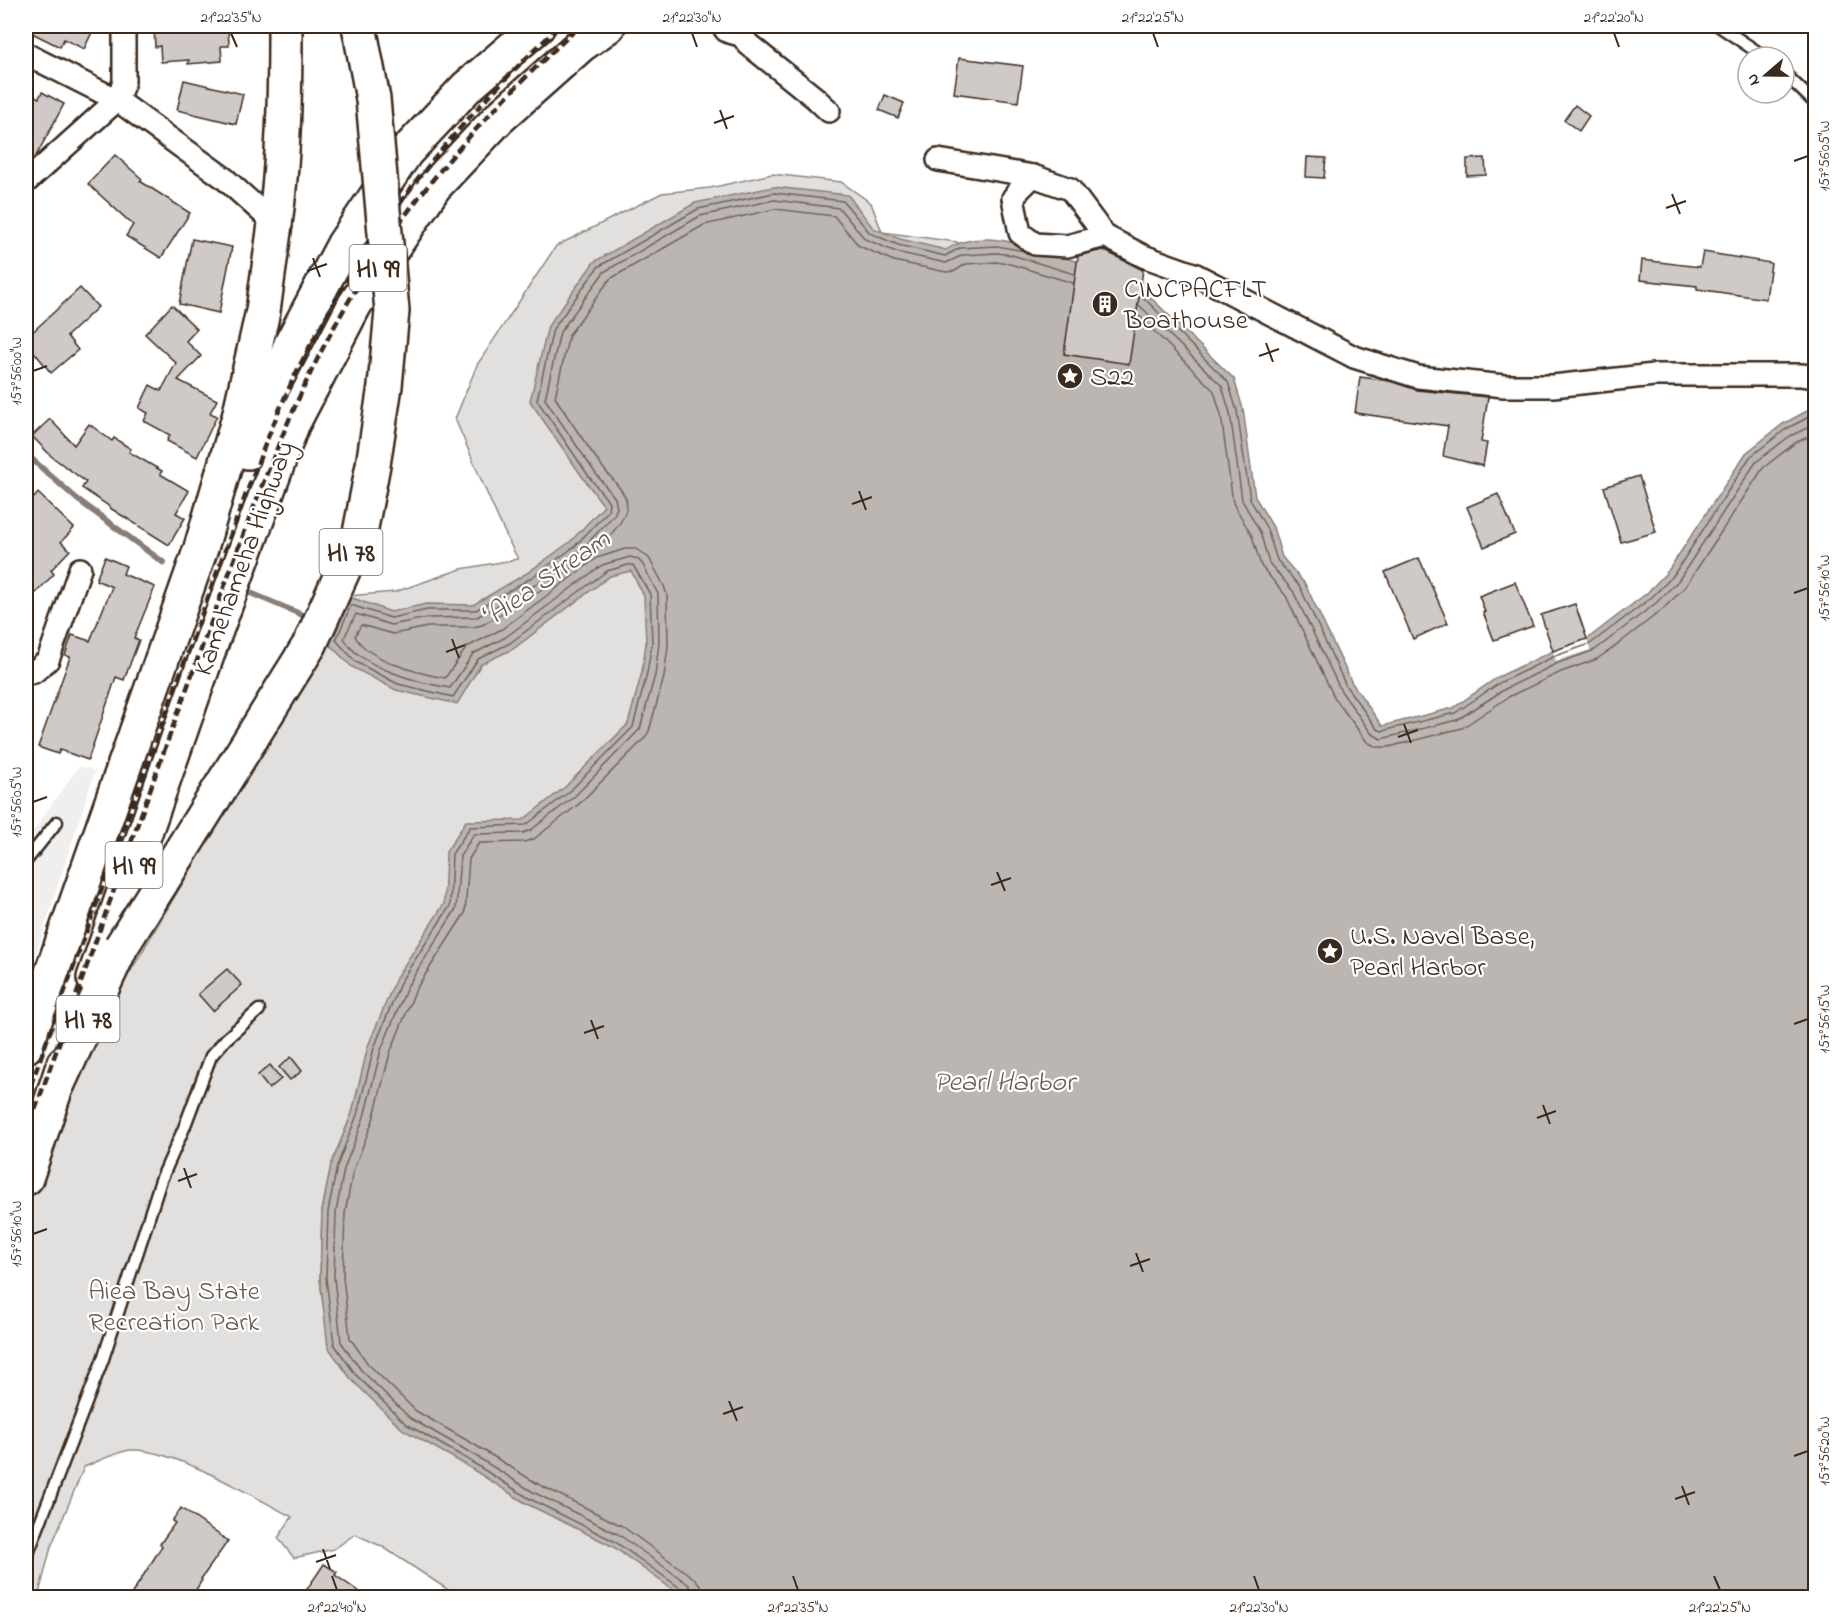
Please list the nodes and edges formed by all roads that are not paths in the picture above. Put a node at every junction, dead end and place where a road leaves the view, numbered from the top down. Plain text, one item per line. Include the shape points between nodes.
1 (124, 26) edge
2 (285, 26) edge
3 (359, 26) edge
4 (538, 26) edge
5 (608, 26) edge
6 (735, 26) edge
7 (1719, 26) edge
8 (1747, 45) edge
9 (26, 54) edge
10 (1796, 85) edge
11 (117, 100) junction
12 (1815, 104) edge
13 (829, 111) dead end
14 (938, 160) dead end
15 (1033, 176) junction
16 (26, 182) edge
17 (275, 224) junction
18 (1105, 236) junction
19 (1811, 374) edge
20 (205, 551) junction
21 (80, 569) dead end
22 (26, 673) edge
23 (57, 822) dead end
24 (26, 861) edge
25 (259, 1010) dead end
26 (26, 1046) edge
27 (55, 1090) junction
28 (26, 1178) edge
29 (26, 1571) edge

1 - 11 street via 124,82
2 - 17 main road, Kamehameha Highway via 285,108
3 - 27 main road, HI 78, bridge via 373,99 392,311 385,386 360,533 310,644 122,948
4 - 20 main road, Kamehameha Highway / HI 99 via 466,88 406,152 344,244 291,344
5 - 27 main road, Kamehameha Highway / HI 99 via 499,118 434,187 349,314 292,425
6 - 13 street via 748,44
7 - 8 lane
9 - 11 street
10 - 12 lane
11 - 16 street
11 - 17 street via 227,172
14 - 15 street
15 - 18 street via 1070,189
15 - 18 street via 1013,198 1020,233 1035,244 1067,246
17 - 20 main road, Kamehameha Highway via 263,311
18 - 19 street via 1143,256 1196,275 1354,357 1418,377 1504,386 1553,386 1654,375
20 - 26 main road, Kamehameha Highway / HI 99
21 - 22 street via 48,660 34,672
23 - 24 lane
25 - 29 lane via 211,1056 161,1180 103,1359 29,1551
27 - 28 main road, Kamehameha Highway / HI 99

